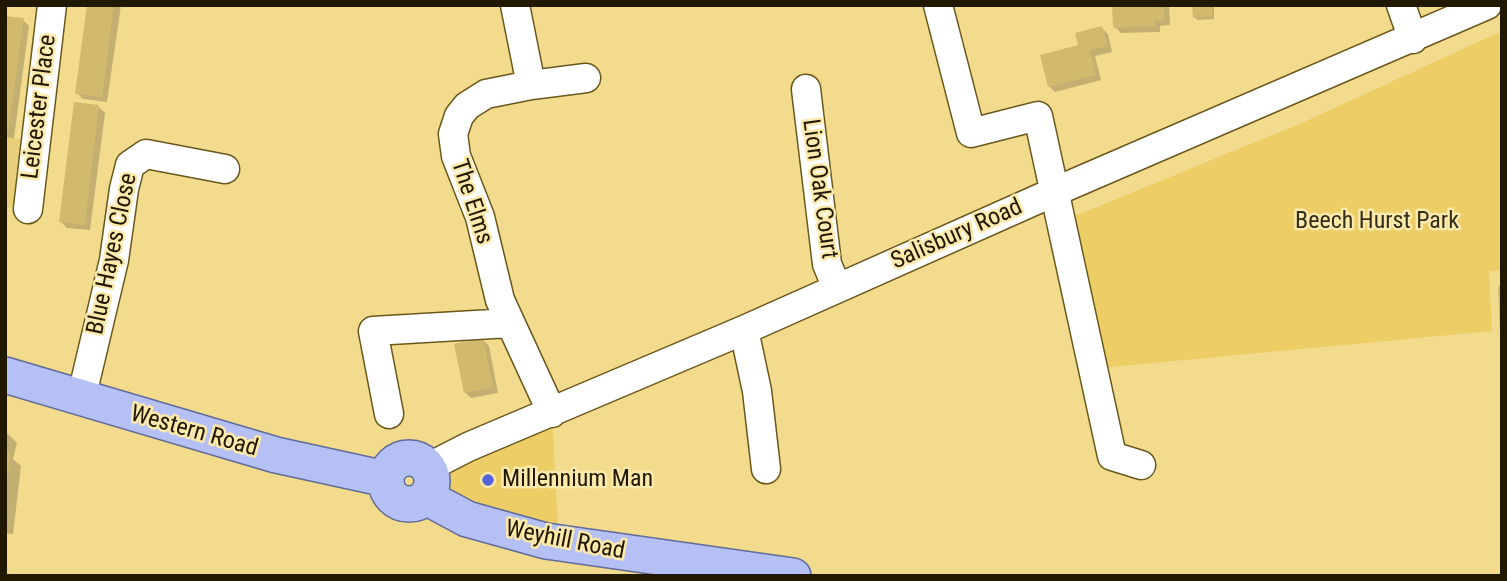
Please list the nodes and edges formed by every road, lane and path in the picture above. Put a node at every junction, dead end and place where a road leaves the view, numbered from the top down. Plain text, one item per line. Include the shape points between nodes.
1 (52, 5) edge
2 (515, 5) edge
3 (938, 5) edge
4 (1401, 5) edge
5 (1487, 5) edge
6 (1413, 39) junction
7 (586, 78) dead end
8 (531, 85) junction
9 (806, 89) dead end
10 (225, 169) dead end
11 (1054, 192) junction
12 (28, 209) dead end
13 (837, 288) junction
14 (510, 323) junction
15 (744, 330) junction
16 (5, 375) edge
17 (82, 398) junction
18 (552, 413) junction
19 (388, 414) dead end
20 (1141, 465) dead end
21 (766, 468) dead end
22 (428, 482) junction
23 (662, 567) edge
24 (793, 576) edge

1 - 12 street, Leicester Place
2 - 8 street
3 - 11 street via 971,133 1038,116
4 - 6 street
5 - 6 street, Salisbury Road
6 - 11 street, Salisbury Road
7 - 8 street, The Elms
8 - 14 street, The Elms via 476,99 459,116 453,134 456,156 482,226 494,283
9 - 13 street, Lion Oak Court via 827,264
10 - 17 street, Blue Hayes Close via 146,154 130,164 114,260
11 - 13 street, Salisbury Road
11 - 20 street via 1112,456
13 - 15 street, Salisbury Road
14 - 18 street, The Elms
14 - 19 street via 373,331
15 - 18 street, Salisbury Road
15 - 21 street via 758,391
16 - 17 main road, Western Road
17 - 22 main road, Western Road via 300,462 386,479 390,494 403,503 419,502
18 - 22 street, Salisbury Road via 468,447
22 - 23 main road, Weyhill Road via 467,519
23 - 24 main road, Weyhill Road

